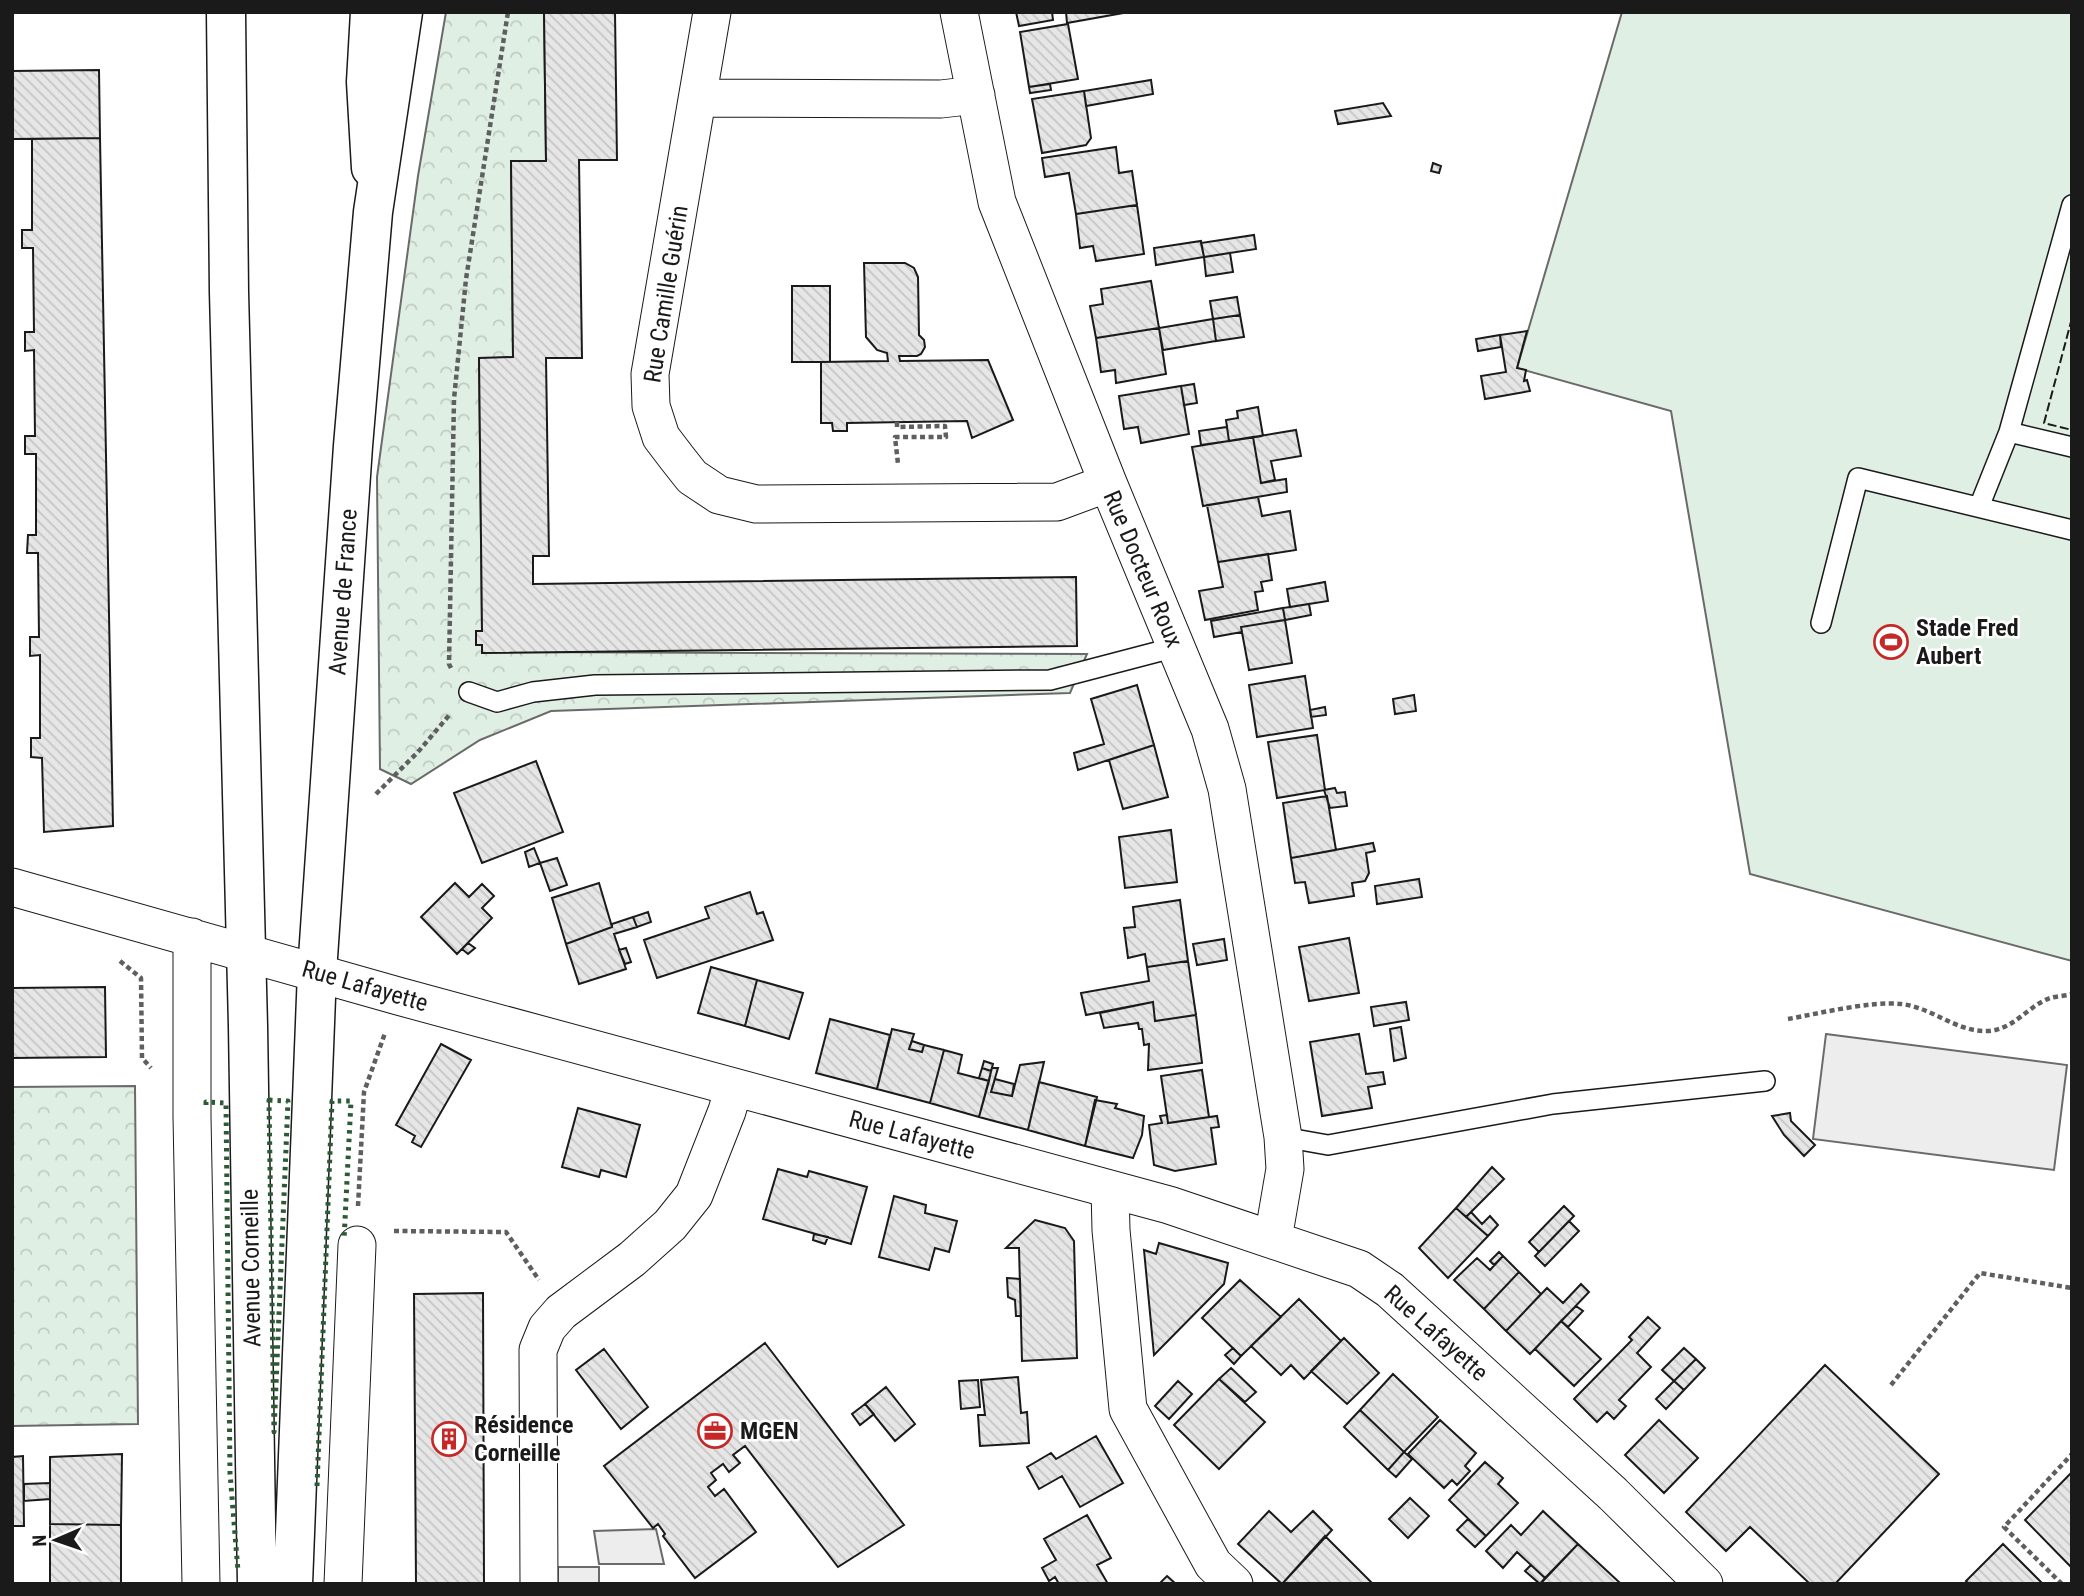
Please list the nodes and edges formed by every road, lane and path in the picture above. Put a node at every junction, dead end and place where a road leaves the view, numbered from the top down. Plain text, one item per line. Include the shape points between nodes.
1 (226, 12) edge
2 (370, 12) edge
3 (403, 12) edge
4 (508, 12) edge
5 (712, 12) edge
6 (959, 12) edge
7 (976, 95) junction
8 (698, 98) junction
9 (2072, 205) edge
10 (373, 212) junction
11 (897, 422) dead end
12 (2010, 432) junction
13 (895, 437) dead end
14 (2072, 447) edge
15 (1108, 484) junction
16 (1979, 508) junction
17 (2072, 530) edge
18 (1821, 623) dead end
19 (1176, 647) junction
20 (469, 692) junction
21 (376, 794) dead end
22 (12, 887) edge
23 (125, 918) junction
24 (192, 937) junction
25 (245, 952) junction
26 (317, 972) junction
27 (2072, 994) edge
28 (398, 996) junction
29 (1788, 1019) dead end
30 (1765, 1081) dead end
31 (734, 1087) junction
32 (192, 1117) junction
33 (1283, 1137) junction
34 (1110, 1189) junction
35 (357, 1238) junction
36 (1273, 1239) junction
37 (2072, 1287) edge
38 (561, 1312) junction
39 (1891, 1385) dead end
40 (2072, 1454) edge
41 (201, 1584) edge
42 (257, 1584) edge
43 (293, 1584) edge
44 (343, 1584) edge
45 (539, 1584) edge
46 (1234, 1584) edge
47 (1704, 1584) edge
48 (2062, 1584) edge

1 - 25 main road, Avenue Corneille
2 - 10 main road via 366,82
3 - 10 main road
4 - 20 path via 466,279 454,399 449,664
5 - 8 street, Rue Camille Guérin
6 - 7 street, Rue Docteur Roux
7 - 8 street via 941,99
7 - 15 street, Rue Docteur Roux via 997,202
8 - 15 street, Rue Camille Guérin via 650,374 651,406 661,437 692,477 719,495 756,503 1057,502
9 - 12 lane
10 - 26 main road, Avenue de France
11 - 13 path via 897,427 945,426 946,437
12 - 14 lane
12 - 16 lane
15 - 19 street, Rue Docteur Roux
16 - 17 lane
16 - 18 lane via 1858,478
19 - 20 lane via 1051,680 595,685 533,692 497,702
19 - 33 street, Rue Docteur Roux via 1210,729 1227,789
20 - 21 path
22 - 23 street, Rue Lafayette
23 - 24 street, Rue Lafayette
23 - 32 path via 118,960 141,978 142,1058
24 - 25 street, Rue Lafayette
24 - 32 street
25 - 26 street, Rue Lafayette
25 - 42 main road, Avenue Corneille
26 - 28 street, Rue Lafayette
26 - 43 main road, Avenue Corneille
27 - 29 path via 2049,998 2001,1029 1986,1031 1902,1004
28 - 31 street, Rue Lafayette
28 - 35 path via 364,1092
30 - 33 lane via 1553,1104 1328,1145
31 - 34 street, Rue Lafayette
31 - 38 street via 694,1195 670,1225 632,1259
32 - 41 street
33 - 36 street, Rue Docteur Roux via 1285,1169
34 - 36 street, Rue Lafayette
34 - 46 street via 1128,1409 1213,1564
35 - 38 path via 506,1233
35 - 44 street
36 - 47 street, Rue Lafayette via 1359,1269 1390,1290 1613,1494
37 - 39 path via 1980,1273
38 - 45 street via 547,1328 538,1350
40 - 48 path via 2004,1527

